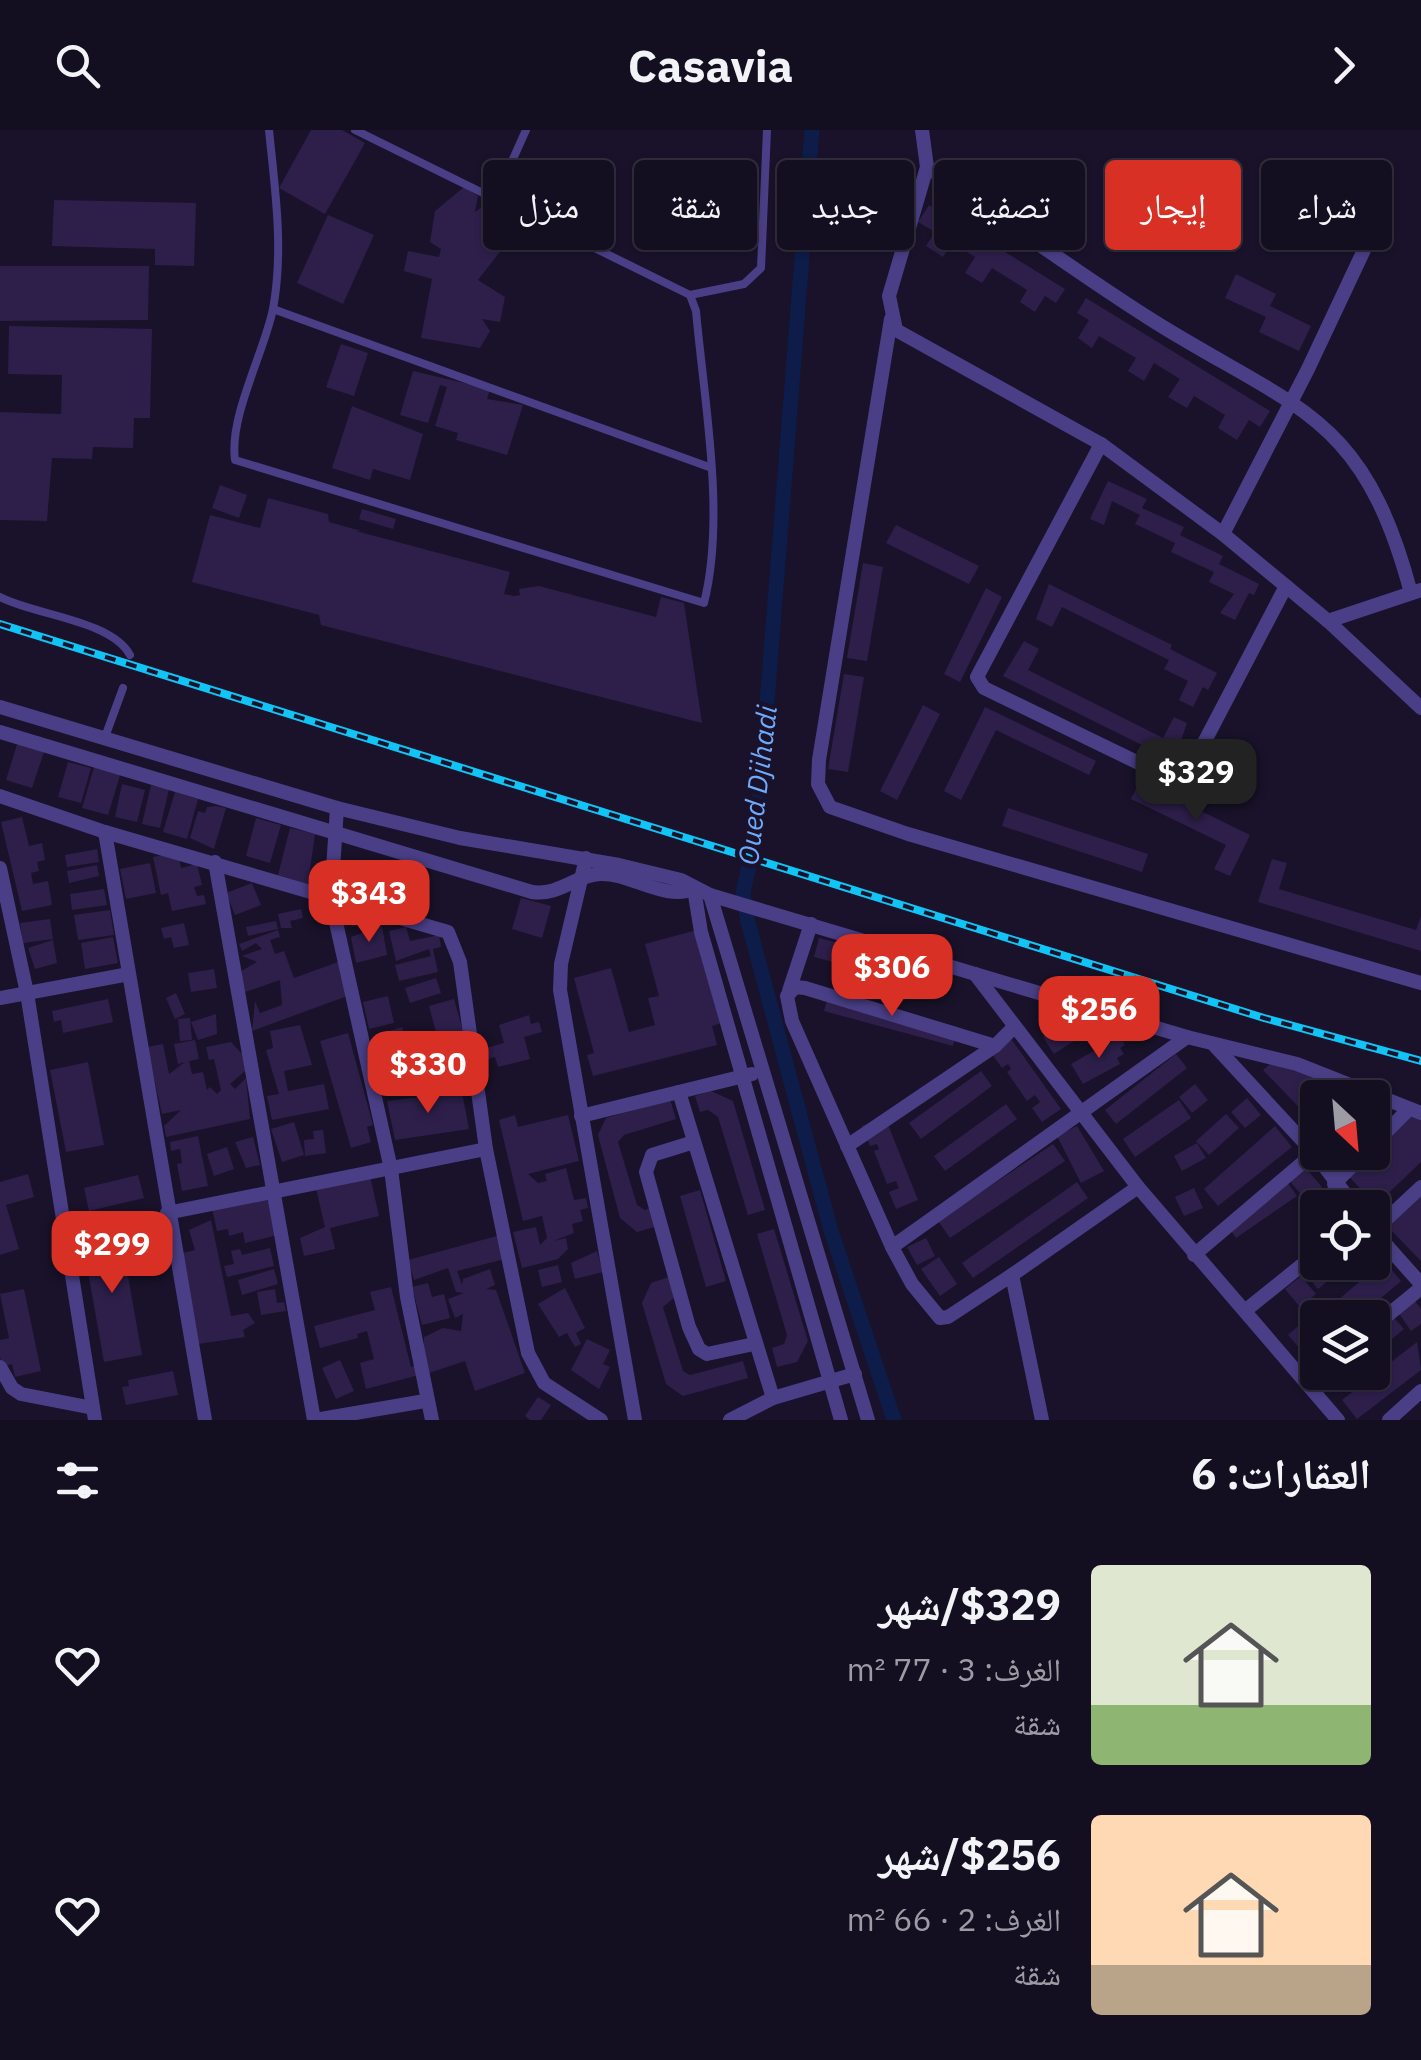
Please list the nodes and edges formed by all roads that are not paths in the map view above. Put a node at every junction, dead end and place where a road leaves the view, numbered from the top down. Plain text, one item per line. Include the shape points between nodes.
1 (269, 130) edge
2 (355, 130) edge
3 (526, 130) edge
4 (767, 130) edge
5 (922, 130) edge
6 (513, 160) edge
7 (927, 167) junction
8 (483, 193) edge
9 (599, 250) edge
10 (1364, 250) edge
11 (690, 295) junction
12 (273, 308) junction
13 (891, 319) junction
14 (1292, 400) junction
15 (1101, 444) junction
16 (709, 467) junction
17 (1223, 534) junction
18 (1286, 586) junction
19 (1416, 592) edge
20 (0, 597) edge
21 (1328, 621) junction
22 (130, 655) dead end
23 (123, 688) dead end
24 (0, 707) edge
25 (1421, 708) edge
26 (0, 732) edge
27 (105, 737) junction
28 (0, 796) edge
29 (337, 808) junction
30 (105, 832) junction
31 (334, 833) junction
32 (586, 858) junction
33 (215, 862) junction
34 (0, 868) edge
35 (583, 880) junction
36 (694, 890) junction
37 (710, 895) junction
38 (332, 900) junction
39 (811, 924) junction
40 (129, 974) junction
41 (975, 974) junction
42 (1421, 983) edge
43 (789, 991) junction
44 (27, 993) junction
45 (0, 998) edge
46 (1013, 1028) junction
47 (1188, 1037) junction
48 (1213, 1044) junction
49 (995, 1046) junction
50 (762, 1072) junction
51 (744, 1076) junction
52 (679, 1092) junction
53 (1415, 1112) edge
54 (581, 1116) junction
55 (1081, 1116) junction
56 (1390, 1132) edge
57 (1300, 1138) edge
58 (694, 1142) junction
59 (847, 1146) junction
60 (486, 1149) junction
61 (1300, 1165) edge
62 (391, 1170) junction
63 (1325, 1170) edge
64 (1348, 1170) edge
65 (1334, 1184) junction
66 (1138, 1187) junction
67 (1421, 1187) edge
68 (1340, 1190) edge
69 (270, 1193) junction
70 (167, 1213) junction
71 (1390, 1215) edge
72 (892, 1247) junction
73 (1390, 1250) edge
74 (1194, 1254) junction
75 (1300, 1266) edge
76 (1012, 1274) junction
77 (1421, 1286) edge
78 (1246, 1310) junction
79 (1390, 1313) edge
80 (754, 1344) junction
81 (1300, 1363) edge
82 (0, 1367) edge
83 (855, 1374) junction
84 (830, 1383) junction
85 (1321, 1390) edge
86 (1421, 1391) edge
87 (6, 1392) edge
88 (772, 1398) junction
89 (425, 1401) junction
90 (94, 1414) edge
91 (205, 1420) edge
92 (315, 1420) edge
93 (432, 1420) edge
94 (601, 1420) edge
95 (635, 1420) edge
96 (730, 1420) edge
97 (841, 1420) edge
98 (868, 1420) edge
99 (1042, 1420) edge
100 (1338, 1420) edge
101 (1389, 1420) edge

1 - 12 lane via 280,240
2 - 8 lane
3 - 6 lane
4 - 11 lane via 761,268 744,284
5 - 7 street
7 - 13 street via 901,248
7 - 14 street via 1155,322
9 - 11 lane
10 - 14 street
11 - 16 lane
12 - 16 lane
12 - 16 lane via 240,424 238,462 704,603 713,568
13 - 15 street via 911,340
13 - 42 street via 833,655 819,760 822,798 830,807 908,834
14 - 17 street
14 - 19 street via 1362,469
15 - 17 street
15 - 18 street via 976,677 984,688 1185,779
17 - 18 street
18 - 21 street
19 - 21 street
20 - 22 lane via 96,629
21 - 25 street
23 - 27 lane
24 - 27 street
26 - 31 street
27 - 29 street
28 - 30 street
29 - 31 street
29 - 32 street via 460,838
30 - 33 street
30 - 40 street
31 - 35 street via 532,892 562,891
31 - 38 street
32 - 35 street
32 - 36 street via 681,880
33 - 38 street
33 - 69 street
34 - 44 street
35 - 36 street via 604,874
35 - 54 street via 560,964
36 - 37 street
36 - 51 street via 700,932
37 - 39 street
37 - 50 street
38 - 60 street via 433,925 453,937
38 - 62 street
39 - 41 street
39 - 43 street
40 - 44 street
40 - 70 street
41 - 46 street
41 - 47 street
43 - 49 street via 805,988 868,1004
43 - 59 street via 792,1022
44 - 45 street
44 - 90 street
46 - 49 street
46 - 55 street
47 - 48 street
47 - 55 street
48 - 53 street via 1297,1064
48 - 57 street
49 - 59 street
50 - 51 street
50 - 83 street
51 - 52 street
51 - 84 street
52 - 54 street
52 - 58 street
53 - 56 street
54 - 95 street
55 - 66 street
55 - 72 street
58 - 80 street
58 - 80 street via 652,1155 646,1172 689,1327 707,1354
59 - 72 street
60 - 62 street
60 - 94 street via 516,1310 536,1373
61 - 74 street
62 - 69 street
62 - 89 street
63 - 65 street
64 - 65 street
65 - 68 street
66 - 74 street
66 - 76 street
67 - 71 street
69 - 70 street
69 - 92 street
70 - 91 street
72 - 76 street via 940,1318
73 - 77 street
74 - 78 street
75 - 78 street
76 - 99 street
77 - 79 street
78 - 81 street
80 - 88 street
82 - 87 street
83 - 84 street
83 - 98 street
84 - 88 street
84 - 97 street
85 - 100 street
86 - 101 street
87 - 90 street
88 - 96 street
89 - 92 street
89 - 93 street

